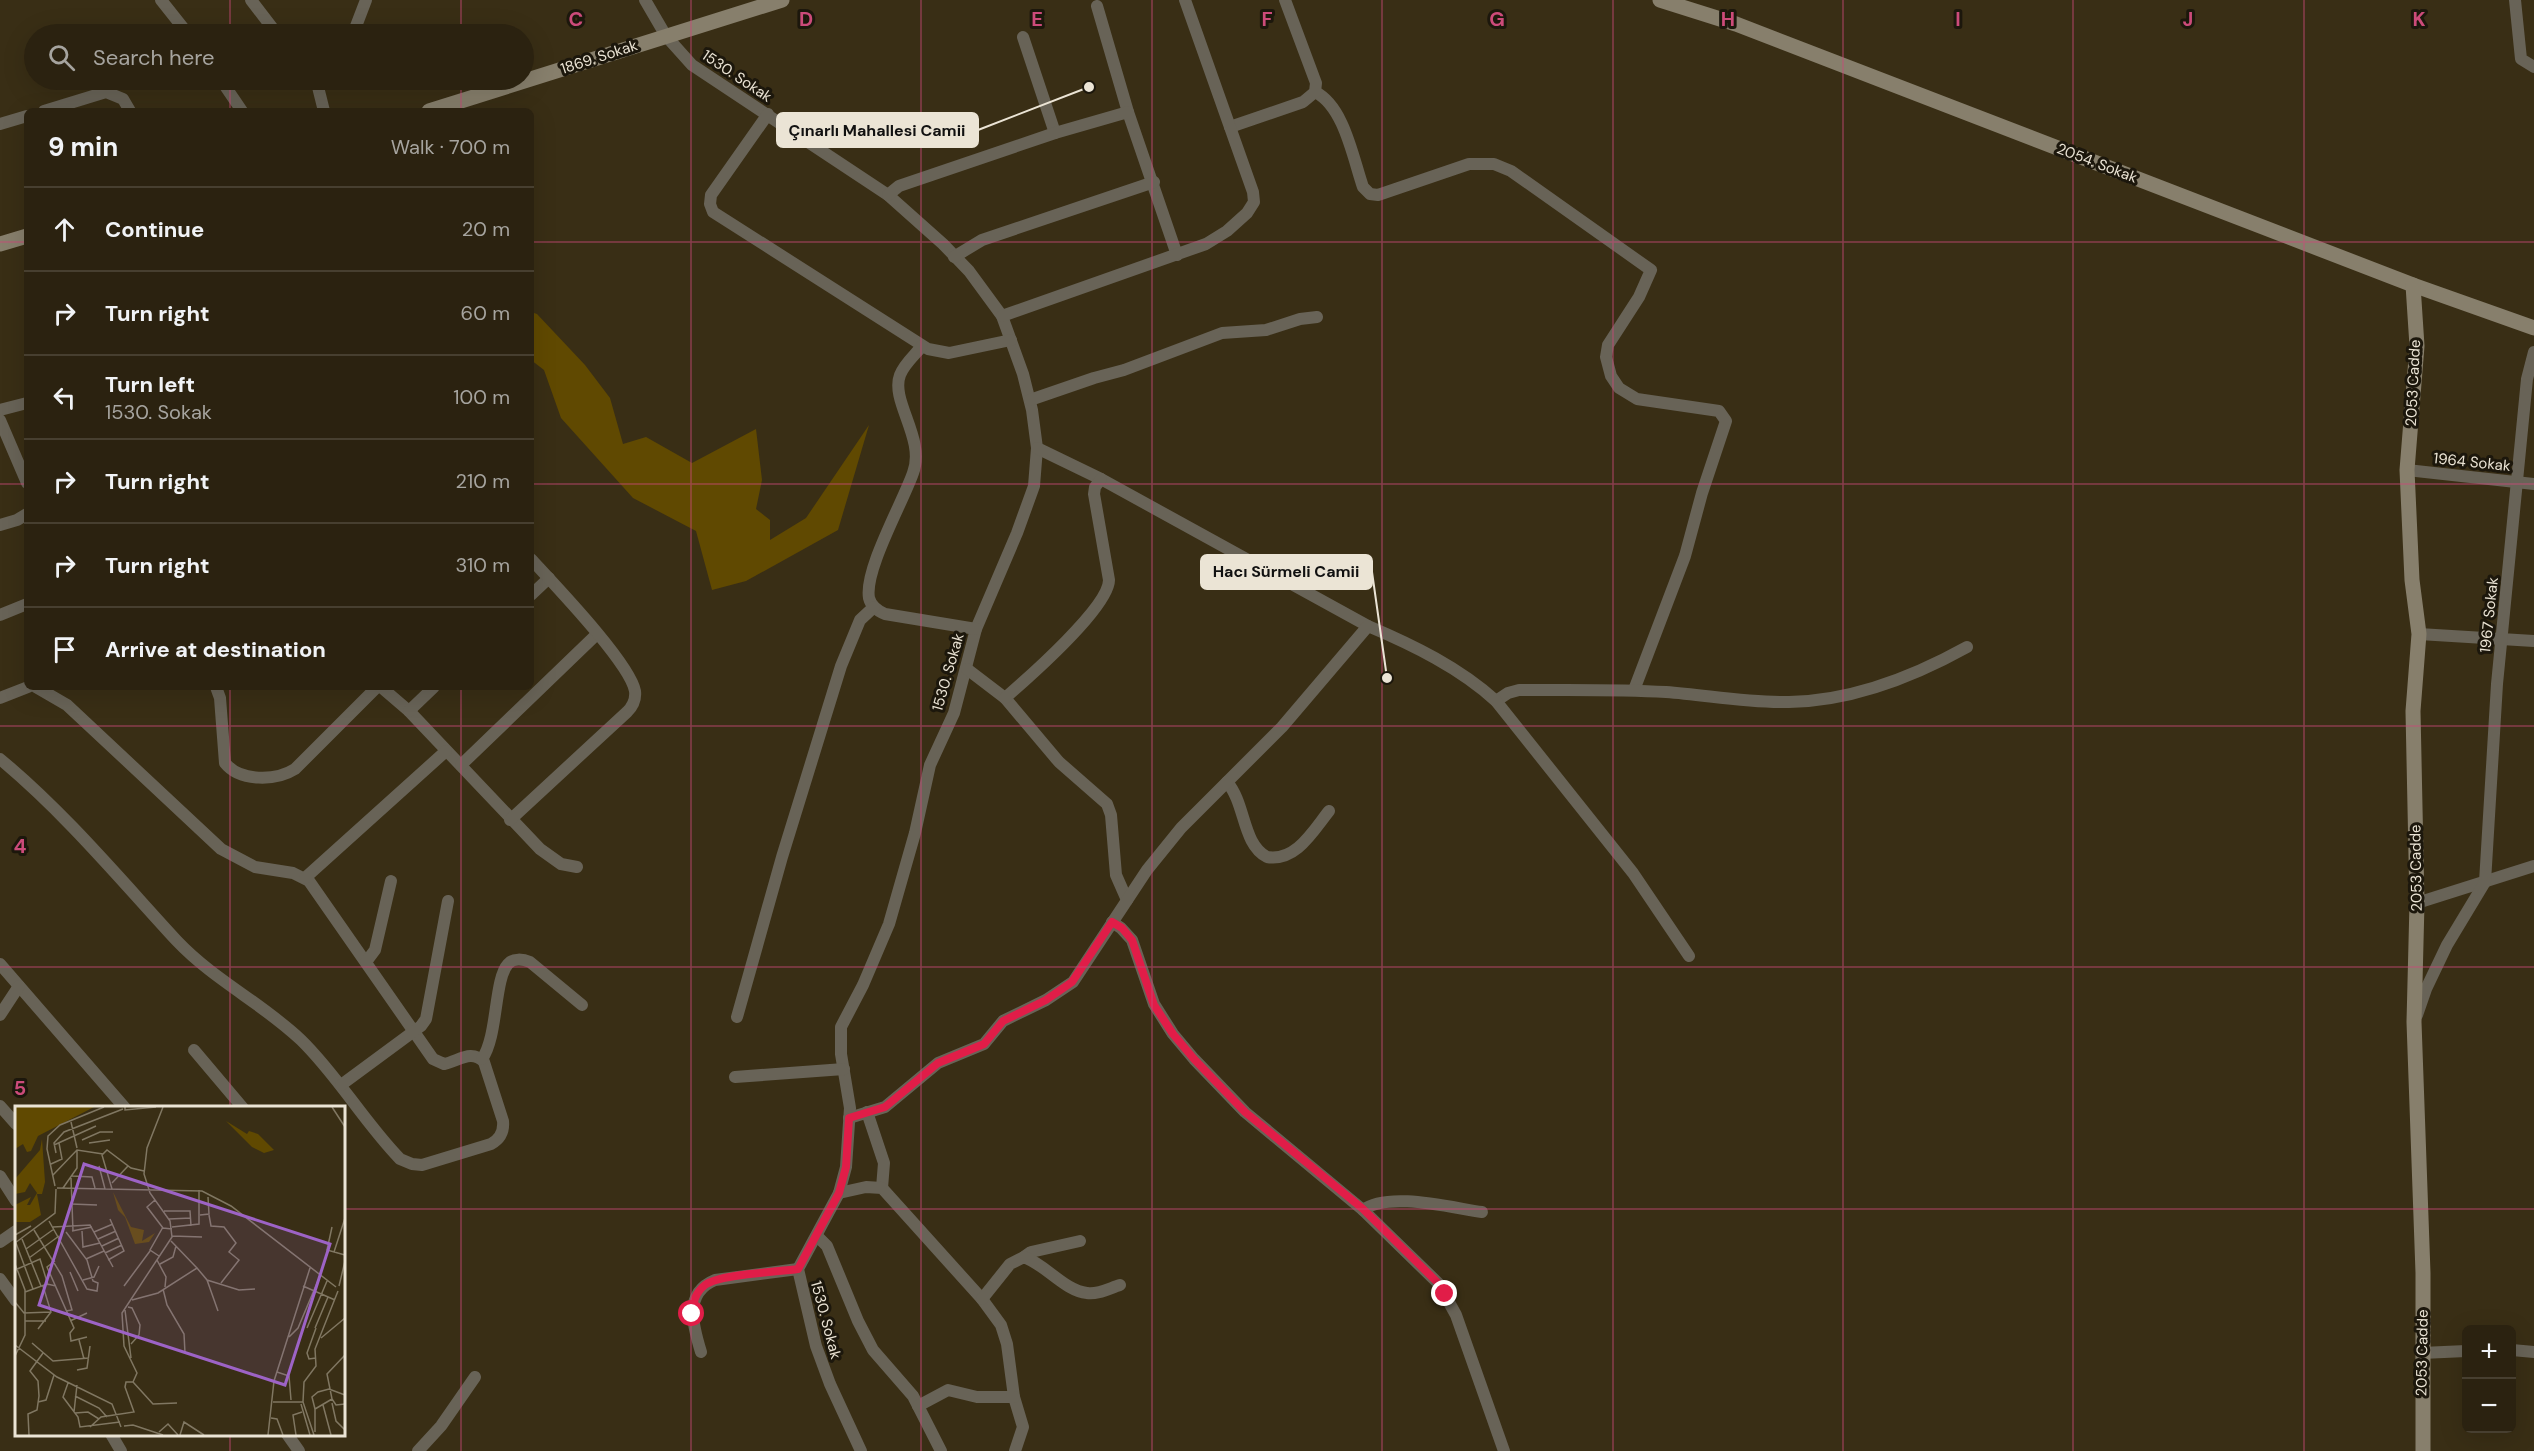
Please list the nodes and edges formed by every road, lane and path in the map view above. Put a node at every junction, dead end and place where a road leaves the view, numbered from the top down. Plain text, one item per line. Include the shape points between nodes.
1 (161, 0) edge
2 (251, 0) edge
3 (366, 0) edge
4 (645, 0) edge
5 (782, 0) edge
6 (1185, 0) edge
7 (1285, 0) edge
8 (1660, 0) edge
9 (2515, 0) edge
10 (1097, 6) dead end
11 (180, 24) edge
12 (269, 24) edge
13 (357, 24) edge
14 (666, 36) junction
15 (1023, 37) dead end
16 (2534, 67) edge
17 (534, 78) edge
18 (228, 90) edge
19 (320, 90) edge
20 (495, 90) edge
21 (1315, 92) junction
22 (54, 108) edge
23 (128, 108) edge
24 (240, 108) edge
25 (323, 108) edge
26 (438, 108) edge
27 (1128, 111) junction
28 (768, 114) junction
29 (24, 117) edge
30 (0, 124) edge
31 (1230, 127) junction
32 (1055, 133) junction
33 (1154, 182) junction
34 (888, 195) junction
35 (24, 237) edge
36 (0, 244) edge
37 (1177, 255) junction
38 (954, 257) junction
39 (2413, 285) junction
40 (1002, 316) junction
41 (1317, 317) dead end
42 (2534, 328) edge
43 (1011, 340) junction
44 (922, 346) junction
45 (2534, 352) edge
46 (1030, 400) junction
47 (24, 404) edge
48 (0, 411) edge
49 (1, 425) edge
50 (1037, 448) junction
51 (2407, 470) junction
52 (24, 476) edge
53 (1101, 479) junction
54 (2516, 482) junction
55 (2534, 483) edge
56 (24, 516) edge
57 (0, 525) edge
58 (534, 562) edge
59 (549, 578) junction
60 (534, 592) edge
61 (24, 605) edge
62 (874, 607) junction
63 (0, 615) edge
64 (1368, 626) junction
65 (976, 629) junction
66 (597, 634) junction
67 (2419, 634) junction
68 (2502, 639) junction
69 (2534, 641) edge
70 (1967, 646) dead end
71 (967, 669) junction
72 (24, 689) edge
73 (42, 690) edge
74 (217, 690) edge
75 (376, 690) edge
76 (383, 690) edge
77 (431, 690) edge
78 (1634, 690) junction
79 (0, 698) edge
80 (1005, 698) junction
81 (1496, 700) junction
82 (408, 711) junction
83 (446, 751) junction
84 (0, 759) edge
85 (461, 765) junction
86 (1227, 782) junction
87 (1329, 811) dead end
88 (510, 820) junction
89 (2534, 866) edge
90 (577, 867) dead end
91 (305, 878) junction
92 (391, 881) dead end
93 (2485, 882) junction
94 (1127, 900) junction
95 (448, 901) dead end
96 (2417, 903) junction
97 (1112, 922) junction
98 (1689, 956) dead end
99 (366, 962) junction
100 (0, 964) edge
101 (19, 986) junction
102 (582, 1005) dead end
103 (0, 1015) edge
104 (737, 1017) dead end
105 (2414, 1022) junction
106 (413, 1031) junction
107 (194, 1050) dead end
108 (482, 1059) junction
109 (844, 1069) junction
110 (735, 1077) dead end
111 (341, 1086) junction
112 (0, 1106) edge
113 (124, 1106) edge
114 (242, 1106) edge
115 (867, 1112) junction
116 (849, 1118) junction
117 (15, 1123) edge
118 (0, 1176) edge
119 (882, 1188) junction
120 (839, 1193) junction
121 (15, 1199) edge
122 (1363, 1209) junction
123 (1482, 1212) dead end
124 (15, 1232) edge
125 (817, 1236) junction
126 (1080, 1241) dead end
127 (0, 1242) edge
128 (1024, 1257) junction
129 (798, 1269) junction
130 (0, 1279) edge
131 (1120, 1285) dead end
132 (982, 1299) junction
133 (15, 1300) edge
134 (2516, 1350) edge
135 (2462, 1351) edge
136 (701, 1352) dead end
137 (2534, 1352) edge
138 (2422, 1353) junction
139 (476, 1377) dead end
140 (1014, 1397) junction
141 (918, 1406) junction
142 (112, 1436) edge
143 (288, 1436) edge
144 (121, 1451) edge
145 (299, 1451) edge
146 (418, 1451) edge
147 (861, 1451) edge
148 (941, 1451) edge
149 (1015, 1451) edge
150 (1504, 1451) edge
151 (2423, 1451) edge

1 - 11 street
2 - 12 street
3 - 13 street
4 - 14 street, 1530. Sokak
5 - 14 main road
6 - 31 street
7 - 21 street via 1316,83
8 - 39 main road, 2054. Sokak via 1736,24
9 - 16 street via 2521,59
10 - 27 street
14 - 17 main road, 1869. Sokak
14 - 28 street, 1530. Sokak via 693,65
15 - 32 street
18 - 24 street
19 - 25 street
20 - 26 main road, 1869. Sokak
21 - 31 street via 1303,102
21 - 78 street via 1327,99 1336,112 1363,187 1370,194 1378,195 1469,164 1494,164 1510,171 1651,270 1639,297 1608,345 1606,357 1611,376 1619,388 1637,399 1719,411 1726,421 1685,556
22 - 23 street via 106,92 123,99
27 - 32 street
27 - 33 street
28 - 34 street, 1530. Sokak
28 - 44 street via 711,195 713,212
29 - 30 street
31 - 37 street via 1253,192 1252,206 1238,223 1217,238
32 - 34 street via 899,186
33 - 37 street
33 - 38 street via 982,240
34 - 38 street, 1530. Sokak
35 - 36 main road
37 - 40 street
38 - 40 street, 1530. Sokak
39 - 42 main road, 2054. Sokak
39 - 51 main road, 2053 Cadde via 2417,346
40 - 43 street, 1530. Sokak
41 - 46 street via 1266,330 1222,333
43 - 44 street via 949,353
43 - 46 street, 1530. Sokak
44 - 62 street via 899,377 916,463 870,581 869,597
45 - 54 street, 1967 Sokak via 2527,379
46 - 50 street, 1530. Sokak
47 - 48 street
49 - 52 street
50 - 53 street
50 - 65 street, 1530. Sokak via 1034,486
51 - 54 street, 1964 Sokak
51 - 67 main road, 2053 Cadde via 2412,580
53 - 64 street
53 - 80 street via 1094,494 1109,580 1106,594 1055,653
54 - 55 street, 1964 Sokak
54 - 68 street, 1967 Sokak
56 - 57 street
58 - 59 street
59 - 60 street
59 - 66 street
61 - 63 street
62 - 65 street via 885,614
62 - 104 street via 860,620 841,666
64 - 81 street via 1450,668
64 - 86 street via 1282,727
65 - 71 street, 1530. Sokak
66 - 85 street
66 - 88 street via 633,685 633,704
67 - 68 street
67 - 96 main road, 2053 Cadde via 2413,711
68 - 69 street
68 - 93 street, 1967 Sokak
70 - 78 street via 1895,680 1818,700 1772,702
71 - 80 street
71 - 109 street, 1530. Sokak via 954,713 930,765 889,924 841,1027
72 - 79 street
73 - 91 street via 67,705 221,849 255,867
74 - 75 street via 225,763 237,773 270,778 295,769
76 - 82 street
77 - 82 street
78 - 81 street via 1520,690
80 - 94 street via 1059,762 1107,804 1113,864
81 - 98 street via 1627,865
82 - 83 street
83 - 85 street
83 - 91 street
84 - 111 street via 90,842 186,949 208,970 270,1013
85 - 88 street
86 - 87 street via 1238,799 1252,844 1267,857 1289,854
86 - 94 street via 1181,828
88 - 90 street via 550,857
89 - 93 street
91 - 99 street
92 - 99 street via 375,950
93 - 96 street
93 - 105 street via 2447,945
94 - 97 street
95 - 106 street via 428,1015
96 - 105 main road, 2053 Cadde
97 - 115 street via 1072,982 1003,1021 984,1044 938,1063 885,1107
97 - 122 street via 1132,940 1154,1005 1194,1059 1245,1112
99 - 106 street
100 - 101 street
101 - 103 street
101 - 113 street
102 - 108 street via 530,962 510,962 502,981 489,1048
105 - 138 main road, 2053 Cadde via 2424,1273
106 - 108 street via 436,1062 448,1063 471,1055
106 - 111 street
107 - 114 street
108 - 111 street via 503,1121 501,1134 491,1144 422,1165 400,1159
109 - 110 street
109 - 116 street, 1530. Sokak
112 - 117 street
115 - 116 street
115 - 119 street via 884,1163
116 - 120 street, 1530. Sokak via 846,1167
118 - 121 street
119 - 120 street
119 - 132 street
120 - 125 street, 1530. Sokak
122 - 123 street via 1381,1201
122 - 150 street via 1445,1294
124 - 127 street
125 - 129 street, 1530. Sokak
125 - 141 street via 827,1246 873,1350 904,1383
126 - 128 street
128 - 131 street via 1046,1267 1070,1287 1087,1293
128 - 132 street via 1010,1264
129 - 136 street via 721,1279 703,1286 695,1297 692,1314
129 - 147 street, 1530. Sokak via 816,1346
130 - 133 street
132 - 140 street via 1001,1325
134 - 137 street
135 - 138 street
138 - 151 main road, 2053 Cadde
139 - 146 street
140 - 141 street via 977,1397 948,1390
140 - 149 street via 1023,1426
141 - 148 street
142 - 144 street
143 - 145 street

